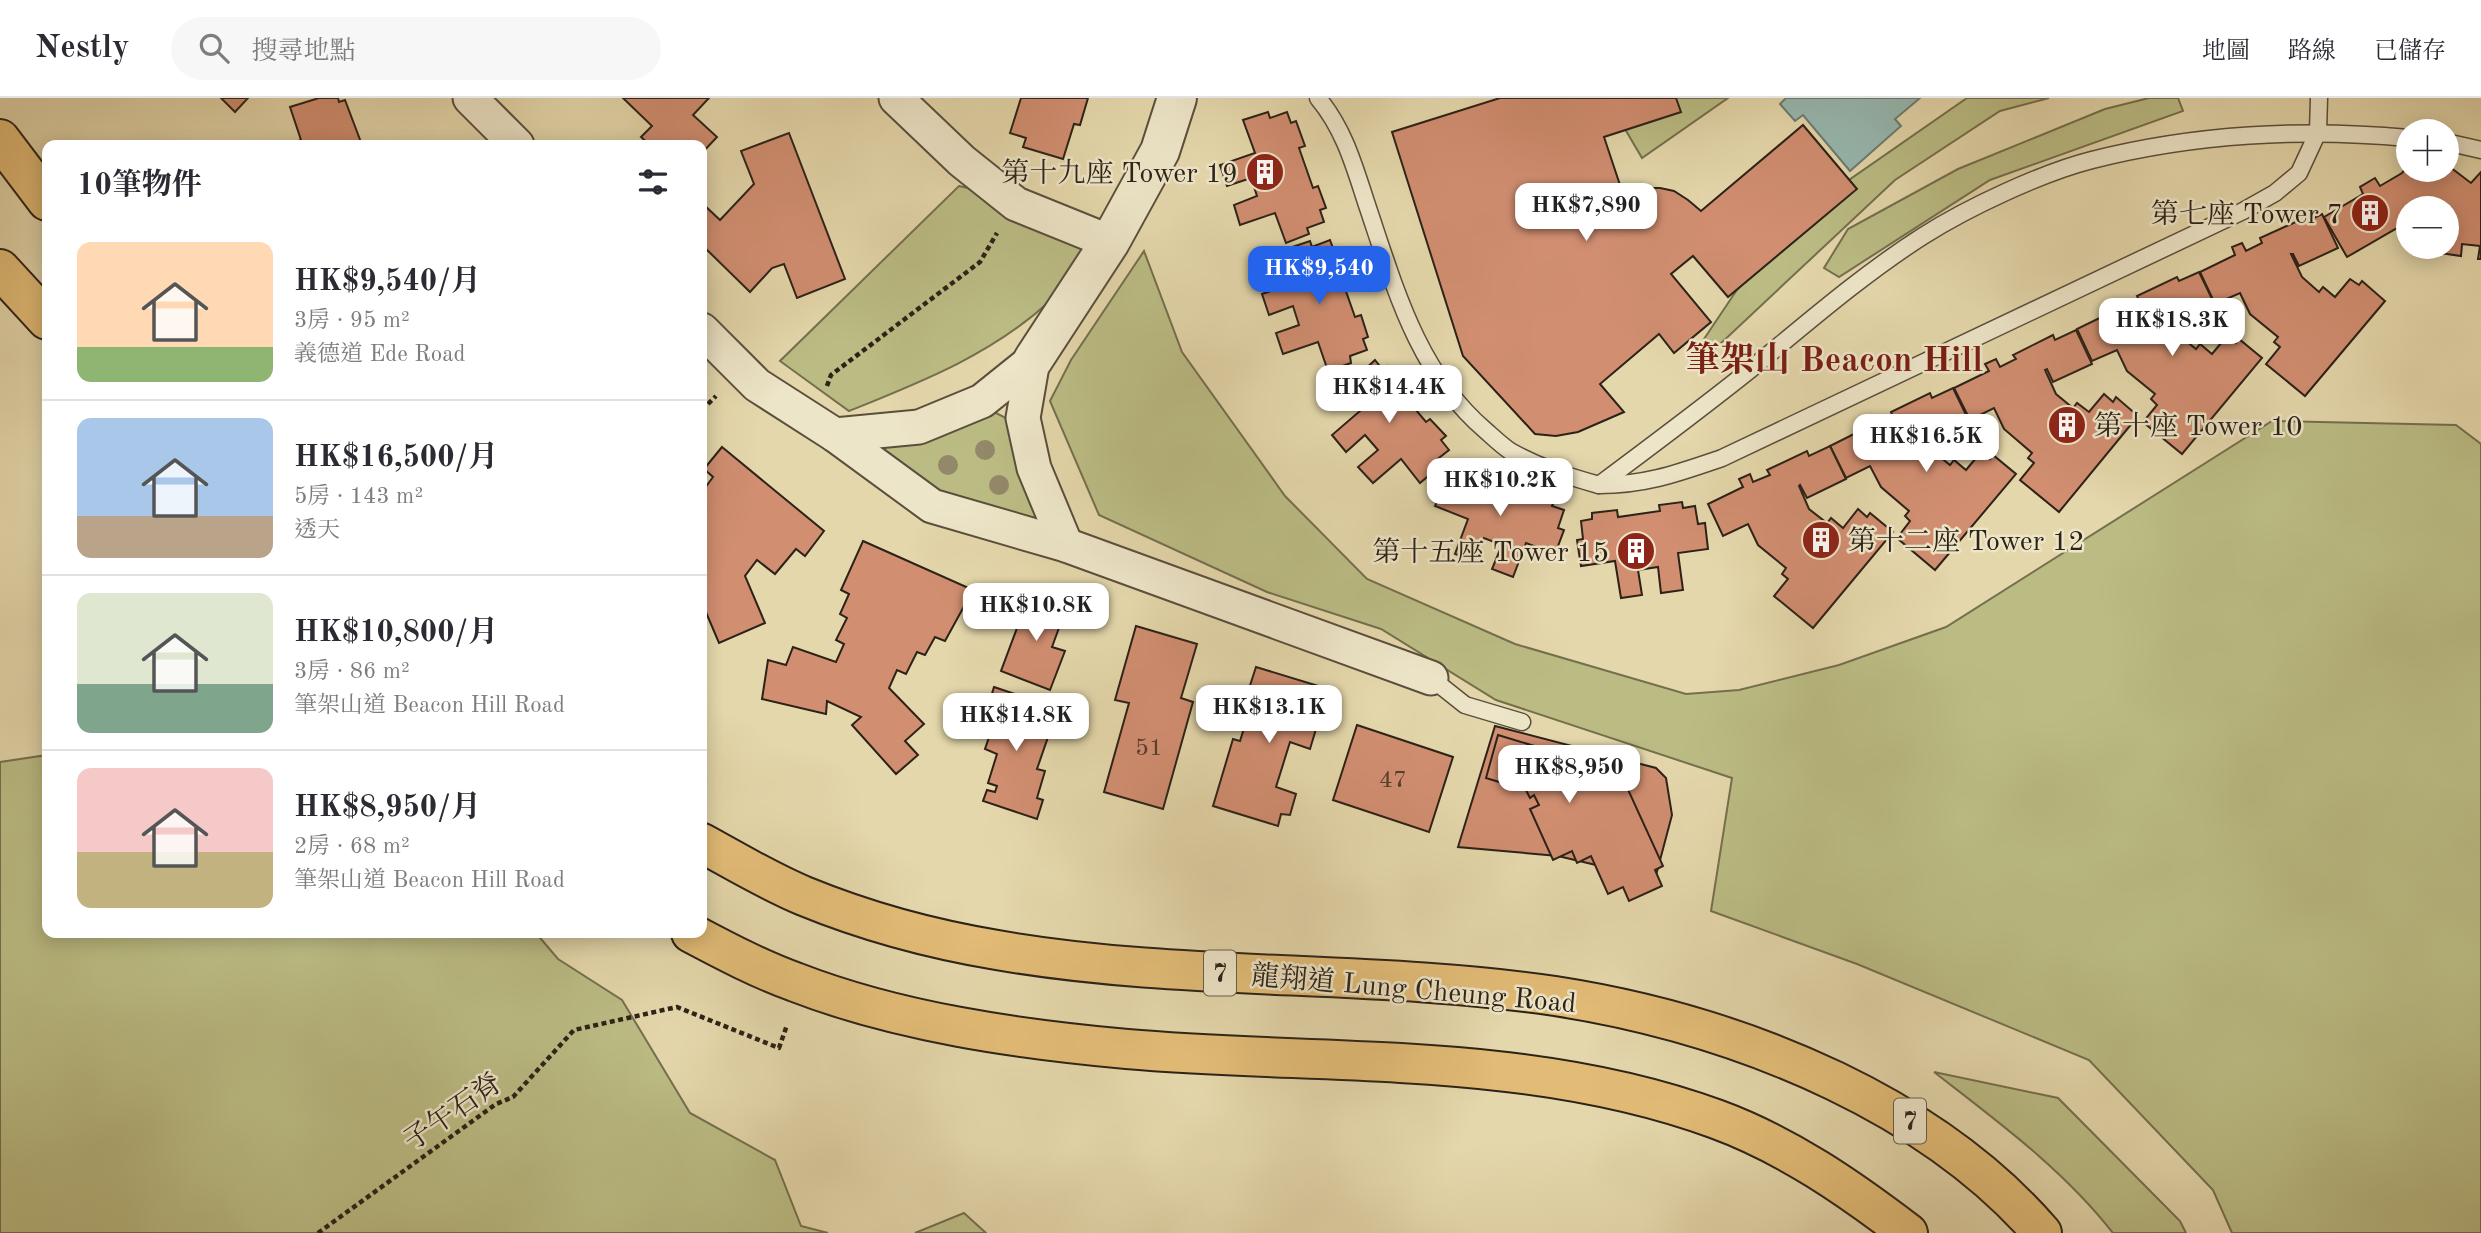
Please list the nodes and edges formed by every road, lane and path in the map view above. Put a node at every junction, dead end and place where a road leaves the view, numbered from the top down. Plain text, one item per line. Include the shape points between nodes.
1 (470, 98) edge
2 (896, 98) edge
3 (1177, 98) edge
4 (1318, 98) edge
5 (2319, 98) edge
6 (2318, 132) junction
7 (2396, 137) edge
8 (0, 139) edge
9 (512, 140) edge
10 (2459, 145) edge
11 (2481, 150) edge
12 (42, 194) edge
13 (1110, 242) junction
14 (980, 262) dead end
15 (0, 269) edge
16 (42, 315) edge
17 (707, 335) edge
18 (1033, 360) junction
19 (831, 375) dead end
20 (713, 399) dead end
21 (707, 405) edge
22 (835, 435) junction
23 (1599, 485) junction
24 (1066, 545) junction
25 (1431, 678) joint
26 (1522, 722) dead end
27 (707, 846) edge
28 (700, 938) edge
29 (787, 1025) dead end
30 (318, 1233) edge
31 (1908, 1233) edge
32 (2042, 1233) edge

1 - 9 street
2 - 13 street via 962,161 1016,204
3 - 13 street via 1160,151
4 - 23 lane via 1344,135 1398,298 1444,387 1508,450 1552,472
5 - 6 lane
6 - 7 lane
6 - 23 lane via 2300,173 2243,211 1722,458 1656,480
6 - 23 lane via 2216,139 2090,160 1979,207 1925,235 1870,272 1704,407
8 - 12 highway
10 - 11 lane
13 - 18 street
14 - 19 path
15 - 16 highway
17 - 22 street via 757,385
18 - 22 street via 982,401 919,427
18 - 24 street via 1023,418 1034,468
20 - 21 path
22 - 24 street via 932,506
24 - 25 street
25 - 26 lane via 1465,705
27 - 32 highway, 龍翔道 Lung Cheung Road / 7 via 802,895 900,928 996,950 1190,971 1494,989 1609,1006 1703,1029 1807,1068 1905,1118 1986,1179
28 - 31 highway via 796,983 956,1026 1128,1049 1516,1073 1652,1098 1718,1119 1769,1143 1820,1170
29 - 30 path, 子午石脊 via 779,1048 677,1007 574,1030 513,1097 496,1104

